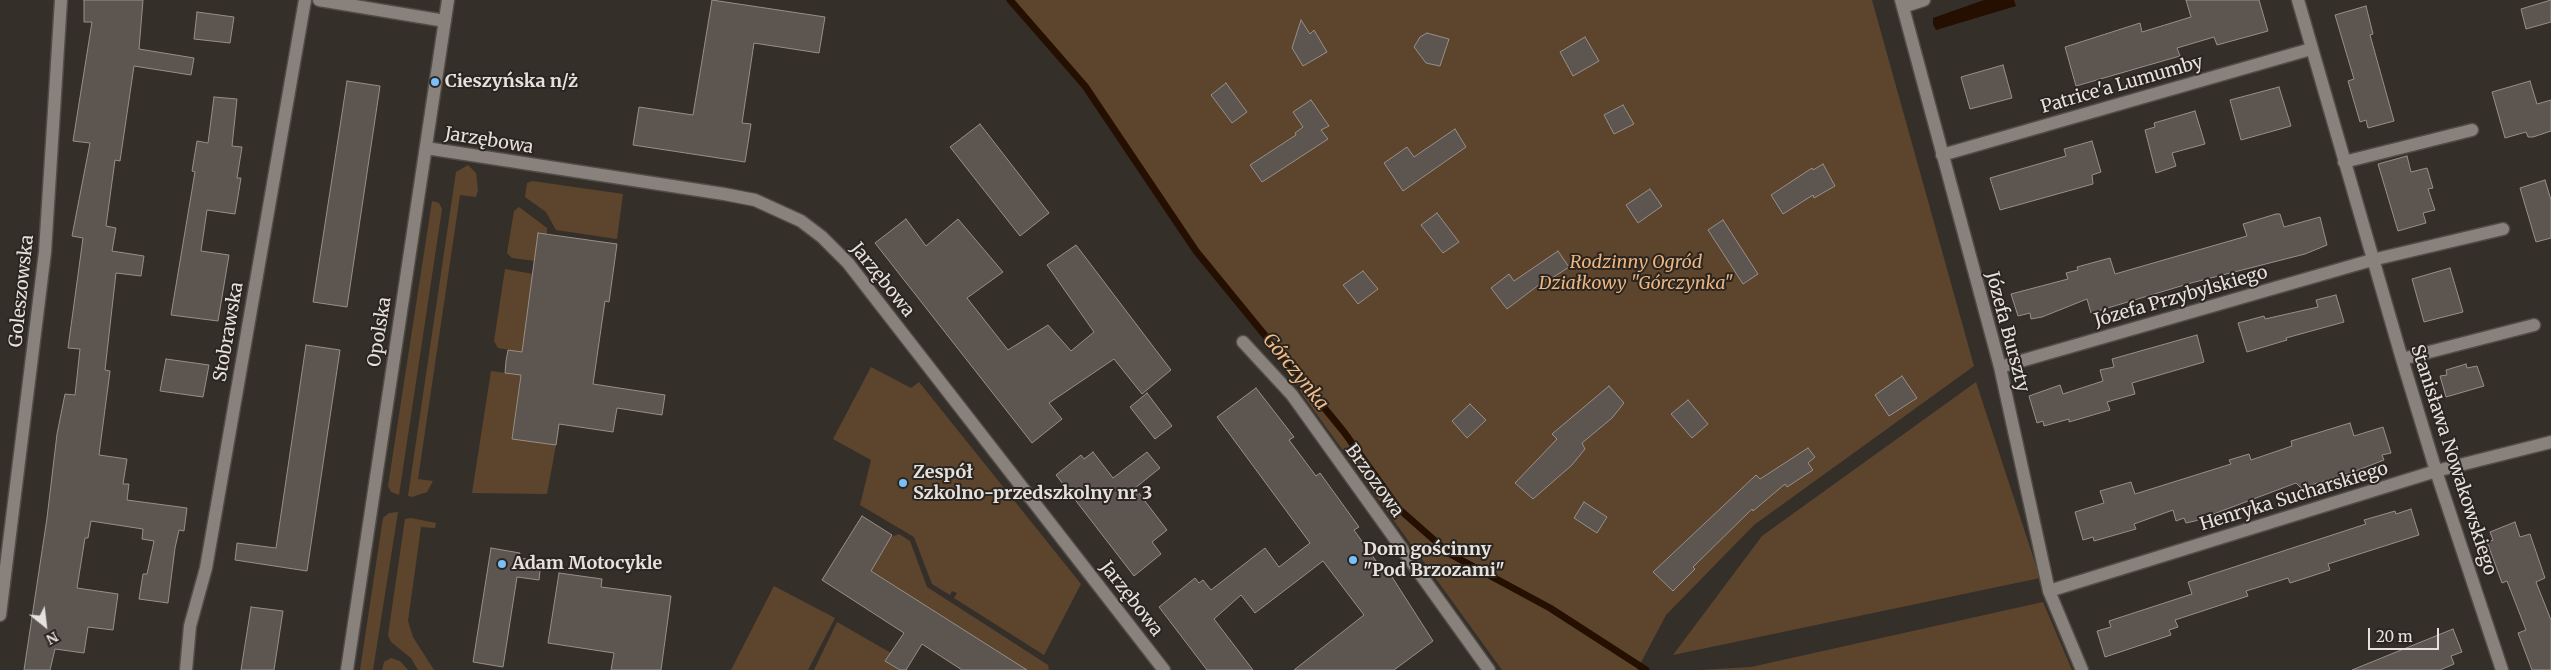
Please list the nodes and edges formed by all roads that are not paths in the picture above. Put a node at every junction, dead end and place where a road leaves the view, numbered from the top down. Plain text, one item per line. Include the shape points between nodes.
1 (61, 0) edge
2 (305, 0) edge
3 (319, 0) edge
4 (448, 0) edge
5 (1924, 0) edge
6 (2298, 0) edge
7 (1902, 3) edge
8 (445, 21) junction
9 (2311, 49) junction
10 (2472, 130) dead end
11 (426, 148) junction
12 (1942, 155) junction
13 (2344, 162) junction
14 (2503, 229) dead end
15 (2372, 260) junction
16 (2534, 325) dead end
17 (1243, 342) dead end
18 (2402, 358) junction
19 (2000, 367) junction
20 (2551, 442) edge
21 (2436, 471) junction
22 (2049, 591) junction
23 (0, 615) edge
24 (186, 670) edge
25 (347, 670) edge
26 (1164, 670) edge
27 (1489, 670) edge
28 (2082, 670) edge
29 (2502, 670) edge

1 - 23 street, Goleszowska via 45,252
2 - 24 street, Stobrawska via 206,568 190,626
3 - 8 street
4 - 8 street, Opolska
5 - 7 street
6 - 9 street, Stanisława Nowakowskiego
7 - 12 street, Józefa Burszty
8 - 11 street, Opolska
9 - 12 street, Patrice'a Lumumby
9 - 13 street, Stanisława Nowakowskiego
10 - 13 street
11 - 25 street, Opolska
11 - 26 street, Jarzębowa via 756,200 801,222 822,237 848,263
12 - 19 street, Józefa Burszty
13 - 15 street, Stanisława Nowakowskiego
14 - 15 street
15 - 18 street, Stanisława Nowakowskiego
15 - 19 street, Józefa Przybylskiego
16 - 18 street
17 - 27 street, Brzozowa via 1292,395
18 - 21 street, Stanisława Nowakowskiego
19 - 22 street, Józefa Burszty
20 - 21 street, Henryka Sucharskiego
21 - 22 street, Henryka Sucharskiego
21 - 29 street, Stanisława Nowakowskiego
22 - 28 street, Józefa Burszty

